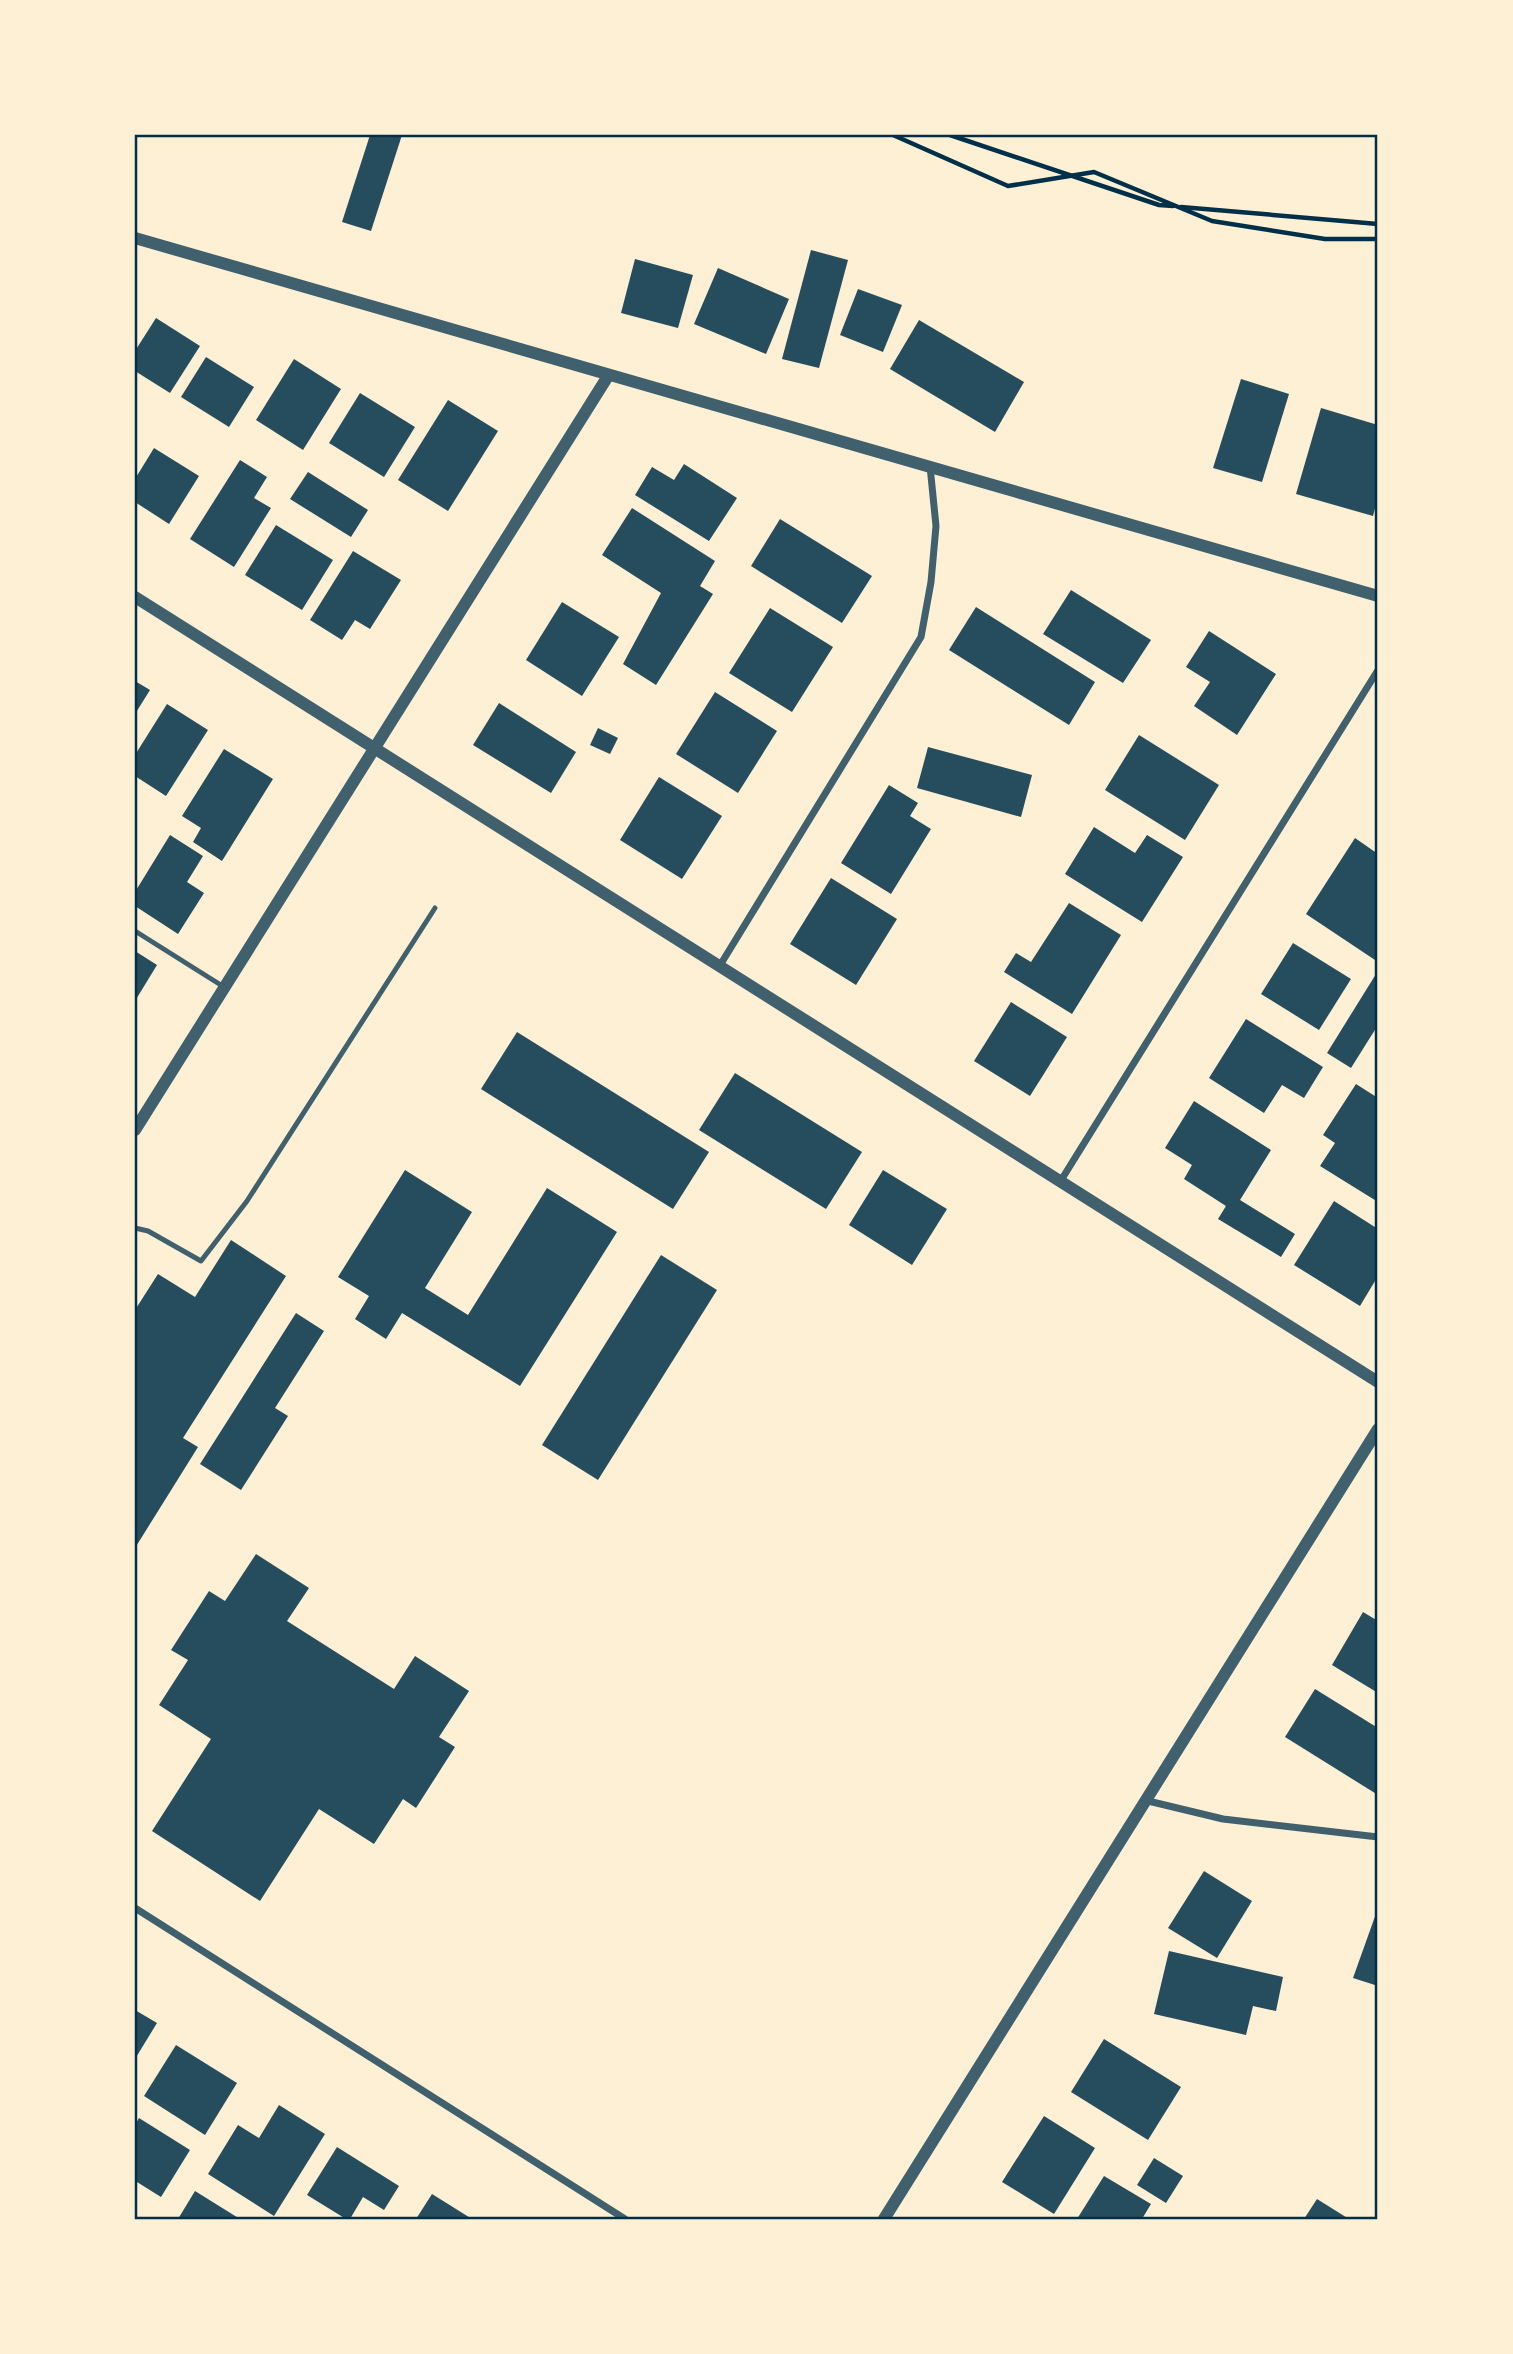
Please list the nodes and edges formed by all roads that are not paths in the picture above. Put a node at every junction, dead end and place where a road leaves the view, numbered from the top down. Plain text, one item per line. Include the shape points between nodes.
1 (135, 238) edge
2 (608, 376) junction
3 (930, 465) junction
4 (1378, 596) edge
5 (135, 597) edge
6 (1378, 670) edge
7 (374, 748) junction
8 (435, 908) dead end
9 (135, 931) edge
10 (719, 967) junction
11 (224, 987) junction
12 (135, 1130) edge
13 (1060, 1182) junction
14 (135, 1228) edge
15 (1378, 1382) edge
16 (1378, 1429) edge
17 (1144, 1800) junction
18 (1378, 1837) edge
19 (135, 1908) edge
20 (625, 2219) edge
21 (884, 2219) edge

1 - 2 street
2 - 3 street
2 - 7 street
3 - 4 street
3 - 10 street via 936,526 921,637
5 - 7 street
6 - 13 street
7 - 10 street
7 - 11 street
8 - 14 lane via 247,1201 201,1261 149,1231
9 - 11 lane
10 - 13 street
11 - 12 street
13 - 15 street
16 - 17 street
17 - 18 street via 1223,1819
17 - 21 street
19 - 20 street

